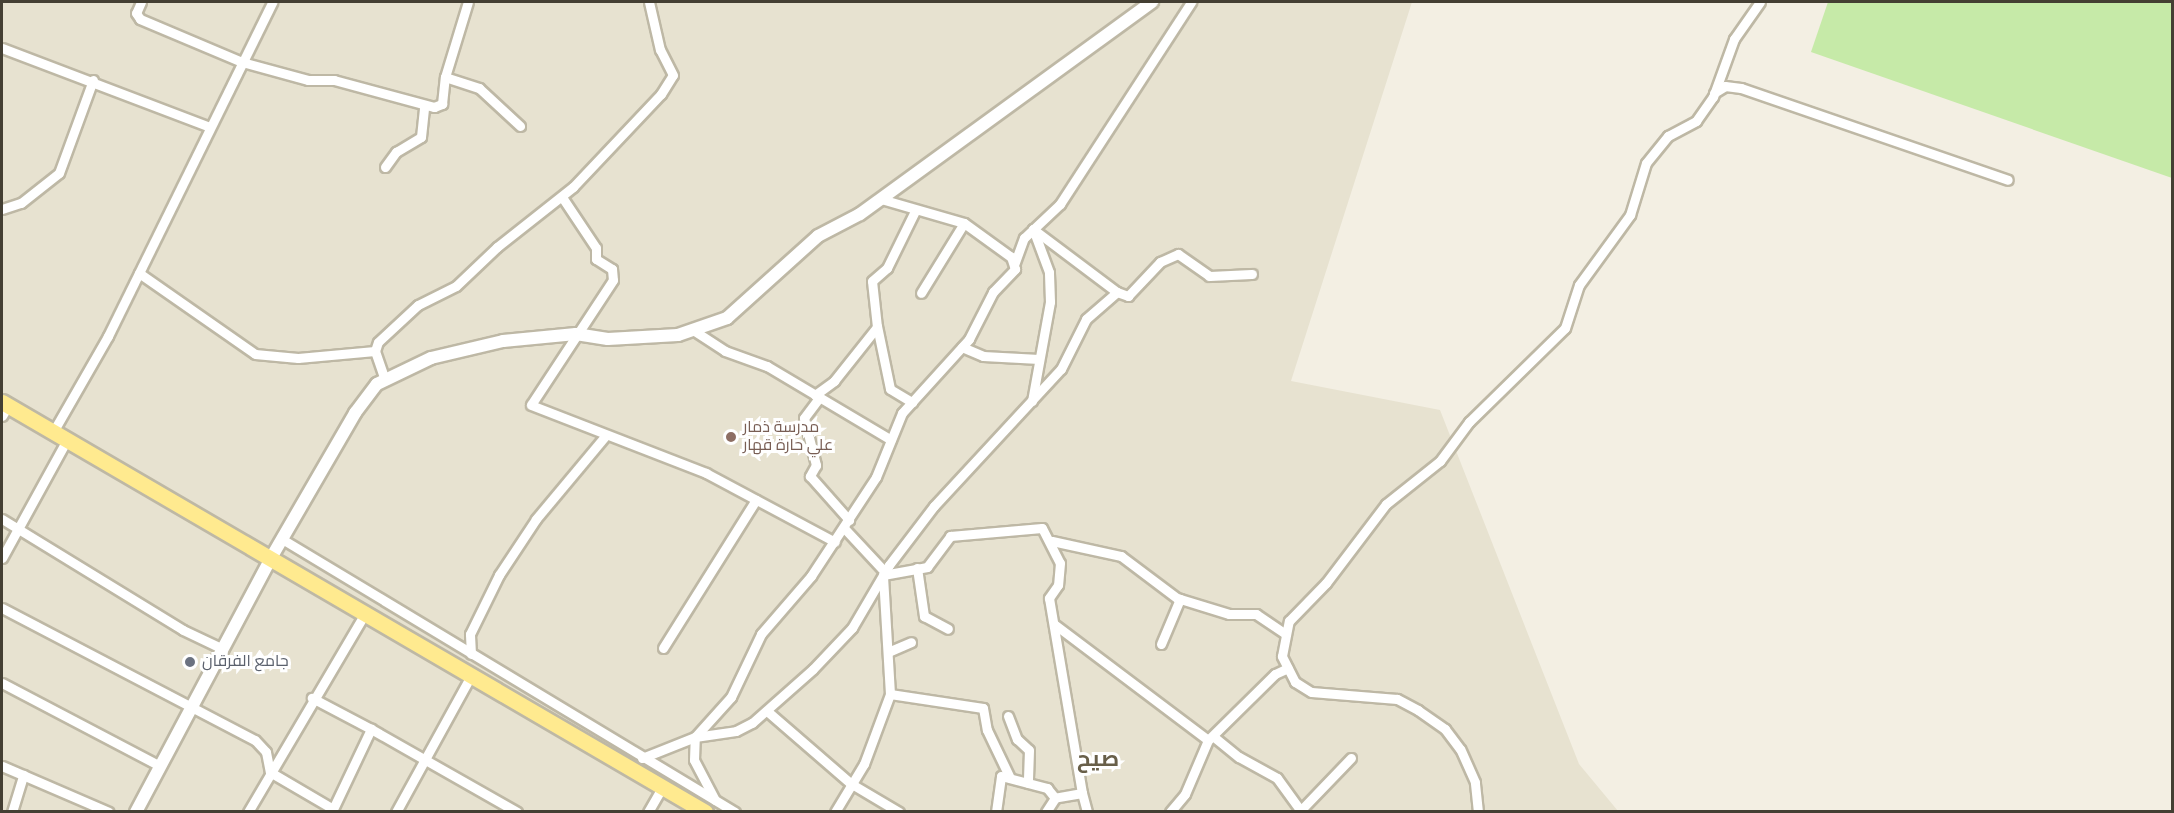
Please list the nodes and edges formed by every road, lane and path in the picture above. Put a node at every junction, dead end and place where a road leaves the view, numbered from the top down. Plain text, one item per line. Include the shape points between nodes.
1 (141, 2) edge
2 (272, 2) edge
3 (468, 2) edge
4 (649, 2) edge
5 (1152, 2) edge
6 (1191, 2) edge
7 (1760, 2) edge
8 (2, 48) edge
9 (242, 62) junction
10 (445, 77) junction
11 (93, 80) junction
12 (1714, 93) junction
13 (424, 106) junction
14 (520, 126) dead end
15 (210, 127) junction
16 (385, 167) dead end
17 (2008, 180) dead end
18 (562, 197) junction
19 (881, 199) junction
20 (2, 208) edge
21 (915, 211) junction
22 (964, 223) junction
23 (1033, 229) junction
24 (1014, 265) junction
25 (139, 273) junction
26 (1252, 274) dead end
27 (921, 292) dead end
28 (1117, 292) junction
29 (877, 326) junction
30 (693, 330) junction
31 (576, 334) junction
32 (962, 347) junction
33 (375, 351) junction
34 (1039, 359) junction
35 (385, 380) junction
36 (817, 397) junction
37 (912, 402) junction
38 (1031, 403) junction
39 (4, 408) edge
40 (53, 432) junction
41 (606, 435) junction
42 (67, 440) junction
43 (891, 440) junction
44 (756, 500) junction
45 (2, 519) edge
46 (846, 524) junction
47 (17, 528) junction
48 (282, 539) junction
49 (1052, 541) junction
50 (835, 542) junction
51 (2, 558) edge
52 (271, 558) junction
53 (917, 568) junction
54 (884, 573) junction
55 (1180, 599) junction
56 (2, 608) edge
57 (366, 612) junction
58 (1054, 624) junction
59 (948, 629) dead end
60 (1286, 633) junction
61 (911, 642) dead end
62 (1161, 644) dead end
63 (663, 648) dead end
64 (223, 649) junction
65 (888, 652) junction
66 (471, 654) junction
67 (1288, 668) junction
68 (472, 674) junction
69 (2, 683) edge
70 (890, 694) junction
71 (312, 698) junction
72 (193, 704) junction
73 (767, 711) junction
74 (1008, 716) dead end
75 (371, 729) junction
76 (695, 737) junction
77 (1211, 738) junction
78 (642, 758) junction
79 (1351, 758) dead end
80 (424, 760) junction
81 (2, 766) edge
82 (160, 766) junction
83 (270, 772) junction
84 (23, 775) junction
85 (1010, 778) junction
86 (850, 783) junction
87 (1028, 783) junction
88 (663, 786) junction
89 (1082, 793) junction
90 (1055, 798) junction
91 (710, 806) edge
92 (1299, 811) edge
93 (12, 812) edge
94 (109, 812) edge
95 (136, 812) edge
96 (248, 812) edge
97 (396, 812) edge
98 (517, 812) edge
99 (648, 812) edge
100 (735, 812) edge
101 (835, 812) edge
102 (900, 812) edge
103 (996, 812) edge
104 (1046, 812) edge
105 (1087, 812) edge
106 (1170, 812) edge
107 (1478, 812) edge

1 - 9 street via 136,13 140,20
2 - 9 street
3 - 10 street
4 - 18 street via 660,50 673,75 661,94
5 - 19 street
6 - 23 street via 1060,204
7 - 12 street via 1743,22
8 - 11 street
9 - 13 street via 309,80 334,80
9 - 15 street
10 - 13 street via 442,104
10 - 14 street via 478,88
11 - 15 street
11 - 20 street via 59,173 21,203
12 - 17 street via 1725,86 1741,88
12 - 60 street via 1696,121 1668,136 1646,163 1630,215 1579,285 1565,328 1469,422 1440,461 1386,504 1326,583 1289,621
13 - 16 street via 421,137 396,152
15 - 25 street
18 - 31 street via 596,249 596,259 612,269 613,280
18 - 33 street via 497,247 456,286 418,305 378,342
19 - 21 street
19 - 30 street via 818,236 727,318
21 - 22 street
21 - 29 street via 887,268 872,281
22 - 24 street via 1011,257
22 - 27 street
23 - 24 street via 1024,238
23 - 28 street
23 - 34 street via 1049,272 1050,302
24 - 32 street via 1015,269 993,292
25 - 33 street via 255,354 298,358
25 - 40 street
26 - 28 street via 1209,276 1178,254 1160,262 1128,296
28 - 38 street via 1086,319 1061,369
29 - 36 street
29 - 37 street via 890,389
30 - 31 street via 678,335 608,339
30 - 36 street via 725,351 767,366
31 - 35 street via 503,341 431,358
31 - 41 street via 531,405
32 - 34 street via 983,356
32 - 37 street
33 - 35 street
34 - 38 street
35 - 48 street via 377,384 355,413
36 - 43 street
36 - 46 street via 804,418 816,465 810,476
37 - 43 street via 902,413
38 - 54 street via 934,506
39 - 40 main road
40 - 42 main road
41 - 44 street via 706,473
41 - 66 street via 536,519 499,575 470,634
42 - 47 street
42 - 52 main road
43 - 46 street via 876,477
44 - 50 street
44 - 63 street
45 - 47 street
46 - 50 street
46 - 54 street
47 - 51 street
47 - 64 street via 183,630
48 - 52 street
48 - 66 street
49 - 53 street via 1042,528 950,537 927,567
49 - 55 street via 1121,556
49 - 58 street via 1060,563 1058,585 1049,598
50 - 76 street via 761,634 731,697
52 - 57 main road
52 - 64 street
53 - 54 street
53 - 59 street via 924,616
54 - 65 street
54 - 73 street via 852,628 795,688
55 - 60 street via 1229,614 1256,614
55 - 62 street
56 - 72 street
57 - 68 main road
57 - 71 street
58 - 77 street
58 - 89 street
60 - 67 street via 1282,656
61 - 65 street
64 - 72 street
65 - 70 street
66 - 78 street
67 - 77 street via 1275,674
67 - 107 street via 1295,682 1311,692 1397,699 1445,729 1475,782
68 - 80 street
68 - 88 main road
69 - 82 street
70 - 85 street via 983,708 987,730
70 - 86 street via 864,764
71 - 75 street
71 - 83 street
72 - 82 street
72 - 83 street via 255,740 266,752
73 - 76 street via 736,731
73 - 86 street
74 - 87 street via 1017,739 1029,750
75 - 80 street
75 - 83 street via 333,809
76 - 78 street
76 - 91 street via 694,760
77 - 92 street via 1277,778
77 - 106 street via 1185,794
78 - 91 street
79 - 92 street
80 - 97 street
80 - 98 street
81 - 84 street
82 - 95 street
83 - 96 street
84 - 93 street
84 - 94 street
85 - 87 street
85 - 103 street via 1001,776
86 - 101 street
86 - 102 street
87 - 90 street via 1047,788
88 - 91 main road
88 - 99 street
89 - 90 street
89 - 105 street
90 - 104 street
91 - 100 street

